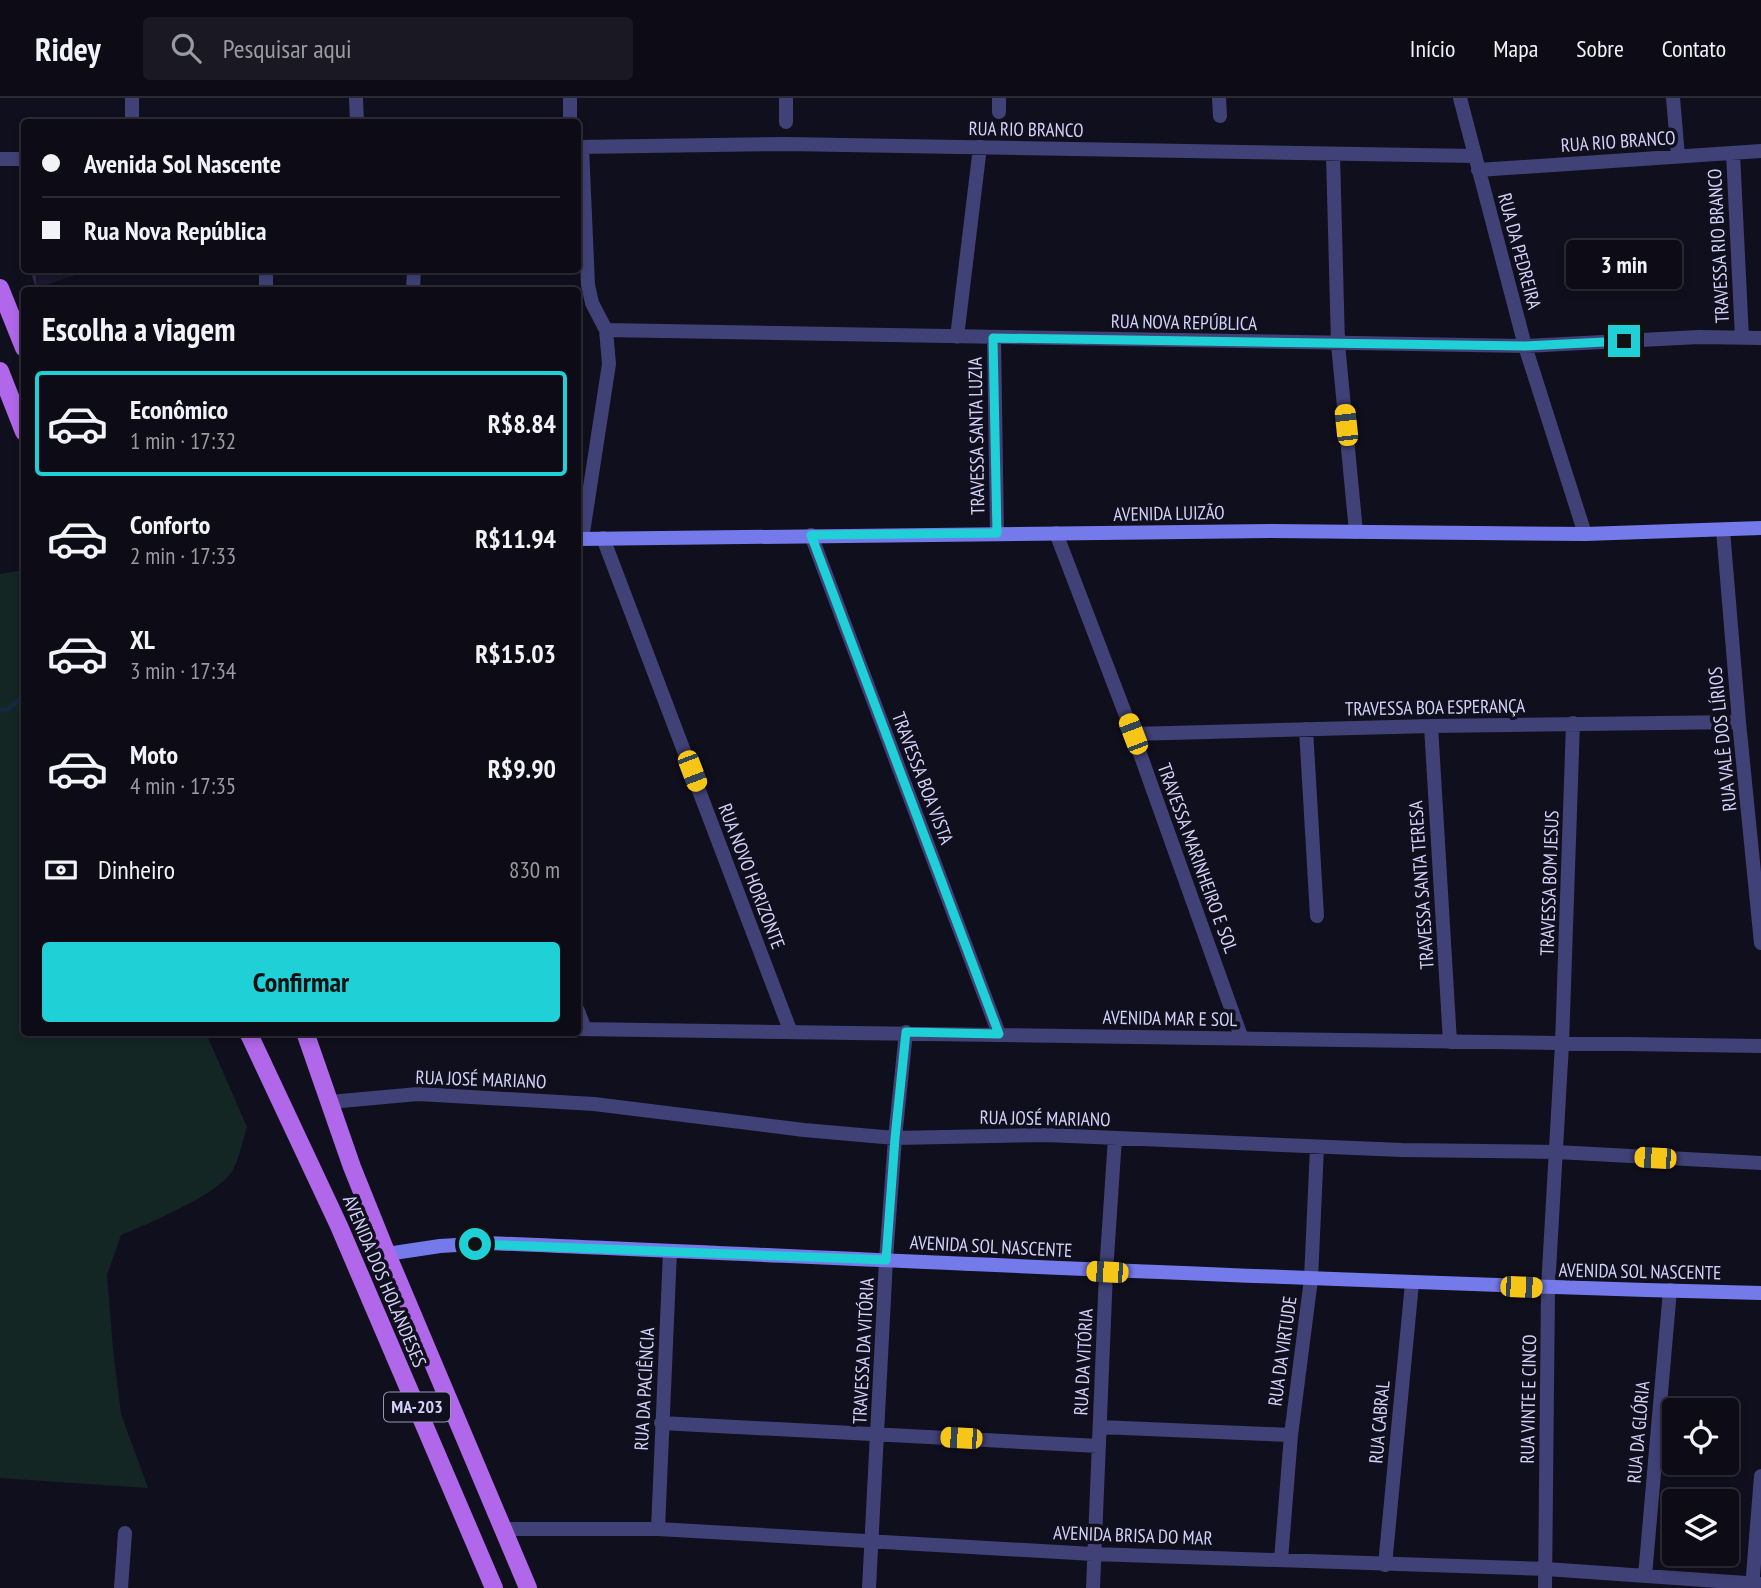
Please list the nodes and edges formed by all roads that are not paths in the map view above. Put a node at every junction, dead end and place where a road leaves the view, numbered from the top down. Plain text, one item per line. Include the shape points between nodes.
1 (132, 98) edge
2 (356, 98) edge
3 (570, 98) edge
4 (786, 98) edge
5 (1219, 98) edge
6 (1460, 98) edge
7 (1673, 98) edge
8 (1220, 116) dead end
9 (132, 119) edge
10 (357, 119) edge
11 (570, 119) edge
12 (786, 122) dead end
13 (581, 147) edge
14 (980, 147) junction
15 (1761, 151) edge
16 (1733, 153) junction
17 (1333, 154) junction
18 (1678, 156) junction
19 (0, 159) edge
20 (21, 159) edge
21 (1477, 163) junction
22 (581, 164) edge
23 (0, 288) edge
24 (606, 330) junction
25 (957, 337) junction
26 (993, 338) junction
27 (1742, 338) junction
28 (1761, 338) edge
29 (21, 340) edge
30 (1338, 344) junction
31 (1525, 346) junction
32 (0, 371) edge
33 (21, 424) edge
34 (1761, 528) edge
35 (1723, 530) junction
36 (1356, 532) junction
37 (581, 533) edge
38 (997, 533) junction
39 (1056, 533) junction
40 (1585, 534) junction
41 (811, 535) junction
42 (603, 538) junction
43 (581, 539) edge
44 (1739, 722) junction
45 (1573, 723) junction
46 (1431, 726) junction
47 (1306, 729) junction
48 (1133, 734) junction
49 (1317, 916) dead end
50 (1761, 943) edge
51 (581, 1029) edge
52 (790, 1030) junction
53 (906, 1032) junction
54 (999, 1034) junction
55 (250, 1036) edge
56 (306, 1036) edge
57 (1242, 1039) junction
58 (1450, 1042) junction
59 (1562, 1044) junction
60 (1761, 1046) edge
61 (330, 1101) junction
62 (895, 1138) junction
63 (1115, 1138) junction
64 (1317, 1147) junction
65 (1556, 1152) junction
66 (1761, 1163) edge
67 (670, 1251) junction
68 (387, 1254) junction
69 (886, 1260) junction
70 (1107, 1272) junction
71 (1311, 1279) junction
72 (1412, 1283) junction
73 (1548, 1288) junction
74 (1670, 1290) junction
75 (1761, 1293) edge
76 (661, 1423) junction
77 (1100, 1427) junction
78 (878, 1434) junction
79 (1291, 1435) junction
80 (1099, 1446) junction
81 (1761, 1476) edge
82 (503, 1528) junction
83 (657, 1529) junction
84 (125, 1533) dead end
85 (873, 1540) junction
86 (1093, 1555) junction
87 (1281, 1560) junction
88 (1385, 1564) junction
89 (1546, 1569) junction
90 (1645, 1576) junction
91 (1755, 1585) edge
92 (121, 1588) edge
93 (494, 1588) edge
94 (528, 1588) edge
95 (869, 1588) edge
96 (1093, 1588) edge
97 (1545, 1588) edge

1 - 9 street
2 - 10 street
3 - 11 street
4 - 12 street
5 - 8 street
6 - 21 street, RUA DA PEDREIRA
7 - 18 street, TRAVESSA RIO BRANCO
13 - 14 street, RUA RIO BRANCO
14 - 17 street, RUA RIO BRANCO
14 - 25 street, TRAVESSA SANTA LUZIA
15 - 16 street, RUA RIO BRANCO
16 - 18 street, RUA RIO BRANCO
16 - 27 street, TRAVESSA RIO BRANCO
17 - 21 street, RUA RIO BRANCO
17 - 30 street
18 - 21 street, RUA RIO BRANCO
19 - 20 street
21 - 31 street, RUA DA PEDREIRA
22 - 24 street via 588,285
23 - 29 main road
24 - 25 street, RUA NOVA REPÚBLICA
24 - 37 street via 609,364
25 - 26 street, RUA NOVA REPÚBLICA
26 - 30 street, RUA NOVA REPÚBLICA
26 - 38 street, TRAVESSA SANTA LUZIA
27 - 28 street, RUA NOVA REPÚBLICA
27 - 31 street, RUA NOVA REPÚBLICA
30 - 31 street, RUA NOVA REPÚBLICA
30 - 36 street
31 - 40 street, RUA DA PEDREIRA
32 - 33 main road
34 - 35 main road, AVENIDA LUIZÃO
35 - 40 main road, AVENIDA LUIZÃO
35 - 44 street, RUA VALÊ DOS LÍRIOS
36 - 39 main road, AVENIDA LUIZÃO
36 - 40 main road, AVENIDA LUIZÃO
38 - 39 main road, AVENIDA LUIZÃO
38 - 41 main road, AVENIDA LUIZÃO
39 - 48 street, TRAVESSA MARINHEIRO E SOL
41 - 42 main road, AVENIDA LUIZÃO
41 - 54 street, TRAVESSA BOA VISTA
42 - 43 main road, AVENIDA LUIZÃO
42 - 52 street, RUA NOVO HORIZONTE
44 - 45 street, TRAVESSA BOA ESPERANÇA
44 - 50 street, RUA VALÊ DOS LÍRIOS
45 - 46 street, TRAVESSA BOA ESPERANÇA
45 - 59 street, TRAVESSA BOM JESUS
46 - 47 street, TRAVESSA BOA ESPERANÇA
46 - 58 street, TRAVESSA SANTA TERESA
47 - 48 street, TRAVESSA BOA ESPERANÇA
47 - 49 street
48 - 57 street, TRAVESSA MARINHEIRO E SOL
51 - 52 street, AVENIDA MAR E SOL
52 - 53 street, AVENIDA MAR E SOL
53 - 54 street, AVENIDA MAR E SOL
53 - 62 street, TRAVESSA DA VITÓRIA
54 - 57 street, AVENIDA MAR E SOL
55 - 93 main road, AVENIDA DOS HOLANDESES / MA-203 via 339,1226
56 - 61 main road, AVENIDA DOS HOLANDESES / MA-203
57 - 58 street, AVENIDA MAR E SOL
58 - 59 street, AVENIDA MAR E SOL
59 - 60 street, AVENIDA MAR E SOL
59 - 65 street, RUA VINTE E CINCO
61 - 62 street, RUA JOSÉ MARIANO via 418,1094 581,1103
61 - 68 main road, AVENIDA DOS HOLANDESES / MA-203
62 - 63 street, RUA JOSÉ MARIANO
62 - 69 street, TRAVESSA DA VITÓRIA
63 - 64 street, RUA JOSÉ MARIANO
63 - 70 street, RUA DA VITÓRIA
64 - 65 street, RUA JOSÉ MARIANO
64 - 71 street, RUA DA VIRTUDE
65 - 66 street, RUA JOSÉ MARIANO
65 - 73 street, RUA VINTE E CINCO
67 - 68 main road, AVENIDA SOL NASCENTE via 489,1243
67 - 69 main road, AVENIDA SOL NASCENTE
67 - 76 street, RUA DA PACIÊNCIA
68 - 82 main road, AVENIDA DOS HOLANDESES / MA-203
69 - 70 main road, AVENIDA SOL NASCENTE
69 - 78 street, TRAVESSA DA VITÓRIA
70 - 71 main road, AVENIDA SOL NASCENTE
70 - 77 street, RUA DA VITÓRIA
71 - 72 main road, AVENIDA SOL NASCENTE
71 - 79 street, RUA DA VIRTUDE
72 - 73 main road, AVENIDA SOL NASCENTE
72 - 88 street, RUA CABRAL
73 - 74 main road, AVENIDA SOL NASCENTE
73 - 89 street, RUA VINTE E CINCO
74 - 75 main road, AVENIDA SOL NASCENTE
74 - 90 street, RUA DA GLÓRIA
76 - 78 street
76 - 83 street, RUA DA PACIÊNCIA
77 - 79 street
77 - 80 street, RUA DA VITÓRIA
78 - 80 street
78 - 85 street, TRAVESSA DA VITÓRIA
79 - 87 street, RUA DA VIRTUDE
80 - 86 street, RUA DA VITÓRIA
81 - 91 street
82 - 83 street, AVENIDA BRISA DO MAR
82 - 94 main road, AVENIDA DOS HOLANDESES / MA-203
83 - 85 street, AVENIDA BRISA DO MAR
84 - 92 street
85 - 86 street, AVENIDA BRISA DO MAR
85 - 95 street, TRAVESSA DA VITÓRIA
86 - 87 street, AVENIDA BRISA DO MAR
86 - 96 street, RUA DA VITÓRIA
87 - 88 street, AVENIDA BRISA DO MAR
88 - 89 street, AVENIDA BRISA DO MAR
89 - 90 street, AVENIDA BRISA DO MAR
89 - 97 street, RUA VINTE E CINCO
90 - 91 street, AVENIDA BRISA DO MAR

